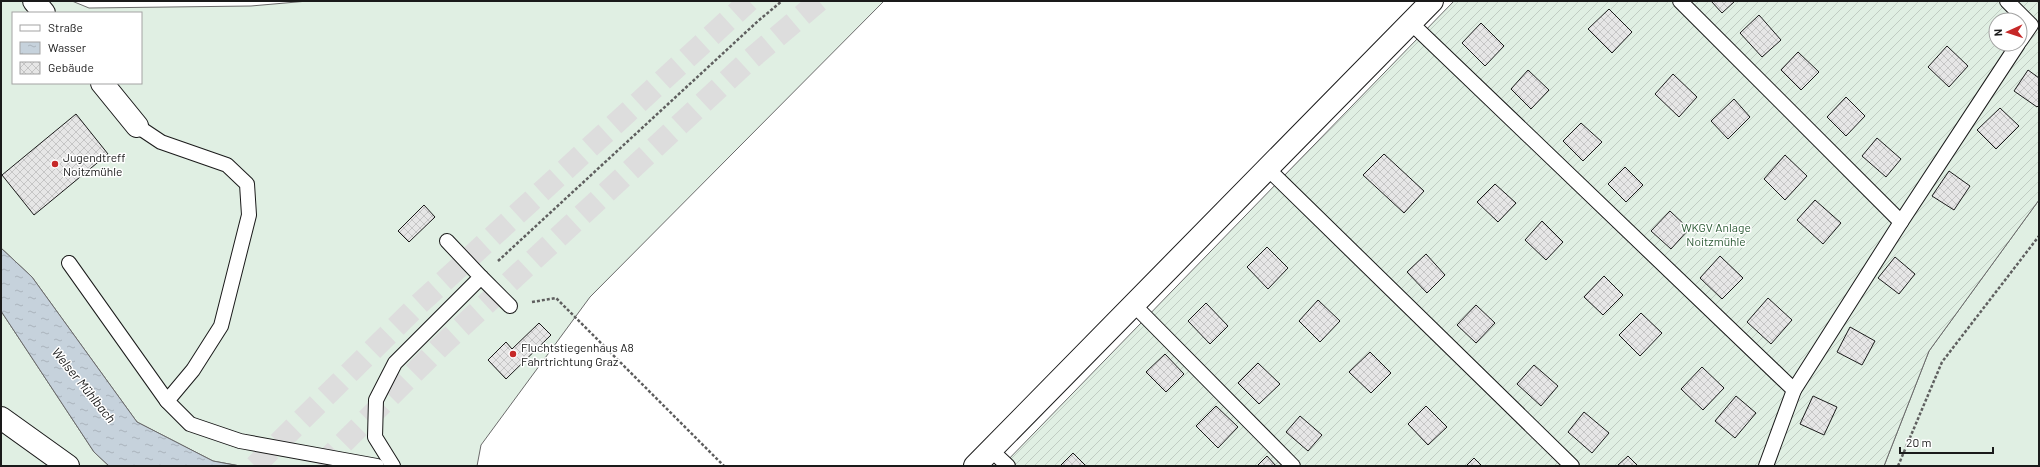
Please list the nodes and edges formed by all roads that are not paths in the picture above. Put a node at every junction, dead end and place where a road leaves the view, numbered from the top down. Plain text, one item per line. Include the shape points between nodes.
1 (34, 1) edge
2 (1432, 1) edge
3 (1680, 1) edge
4 (2007, 1) edge
5 (43, 12) edge
6 (2018, 12) edge
7 (1411, 23) junction
8 (2013, 52) edge
9 (103, 84) edge
10 (137, 126) joint
11 (1267, 168) junction
12 (1901, 222) junction
13 (447, 241) dead end
14 (69, 263) dead end
15 (481, 277) junction
16 (1134, 305) junction
17 (510, 306) road end
18 (1794, 390) junction
19 (167, 401) junction
20 (1, 418) edge
21 (991, 450) junction
22 (68, 466) edge
23 (377, 466) edge
24 (394, 466) edge
25 (975, 466) edge
26 (1008, 466) edge
27 (1293, 466) edge
28 (1572, 466) edge
29 (1766, 466) edge

1 - 5 street
2 - 7 street
3 - 12 lane
4 - 6 lane
7 - 11 street
7 - 18 lane
8 - 12 lane
9 - 10 street
10 - 19 lane via 161,142 227,165 247,184 249,215 221,326 193,370
11 - 16 street
11 - 28 lane
12 - 18 lane
13 - 15 lane
14 - 19 lane
15 - 17 lane
15 - 24 lane via 395,363 376,400 375,437
16 - 21 street
16 - 27 lane
18 - 29 lane
19 - 23 lane via 190,424 240,441
20 - 22 street
21 - 25 street
21 - 26 lane

